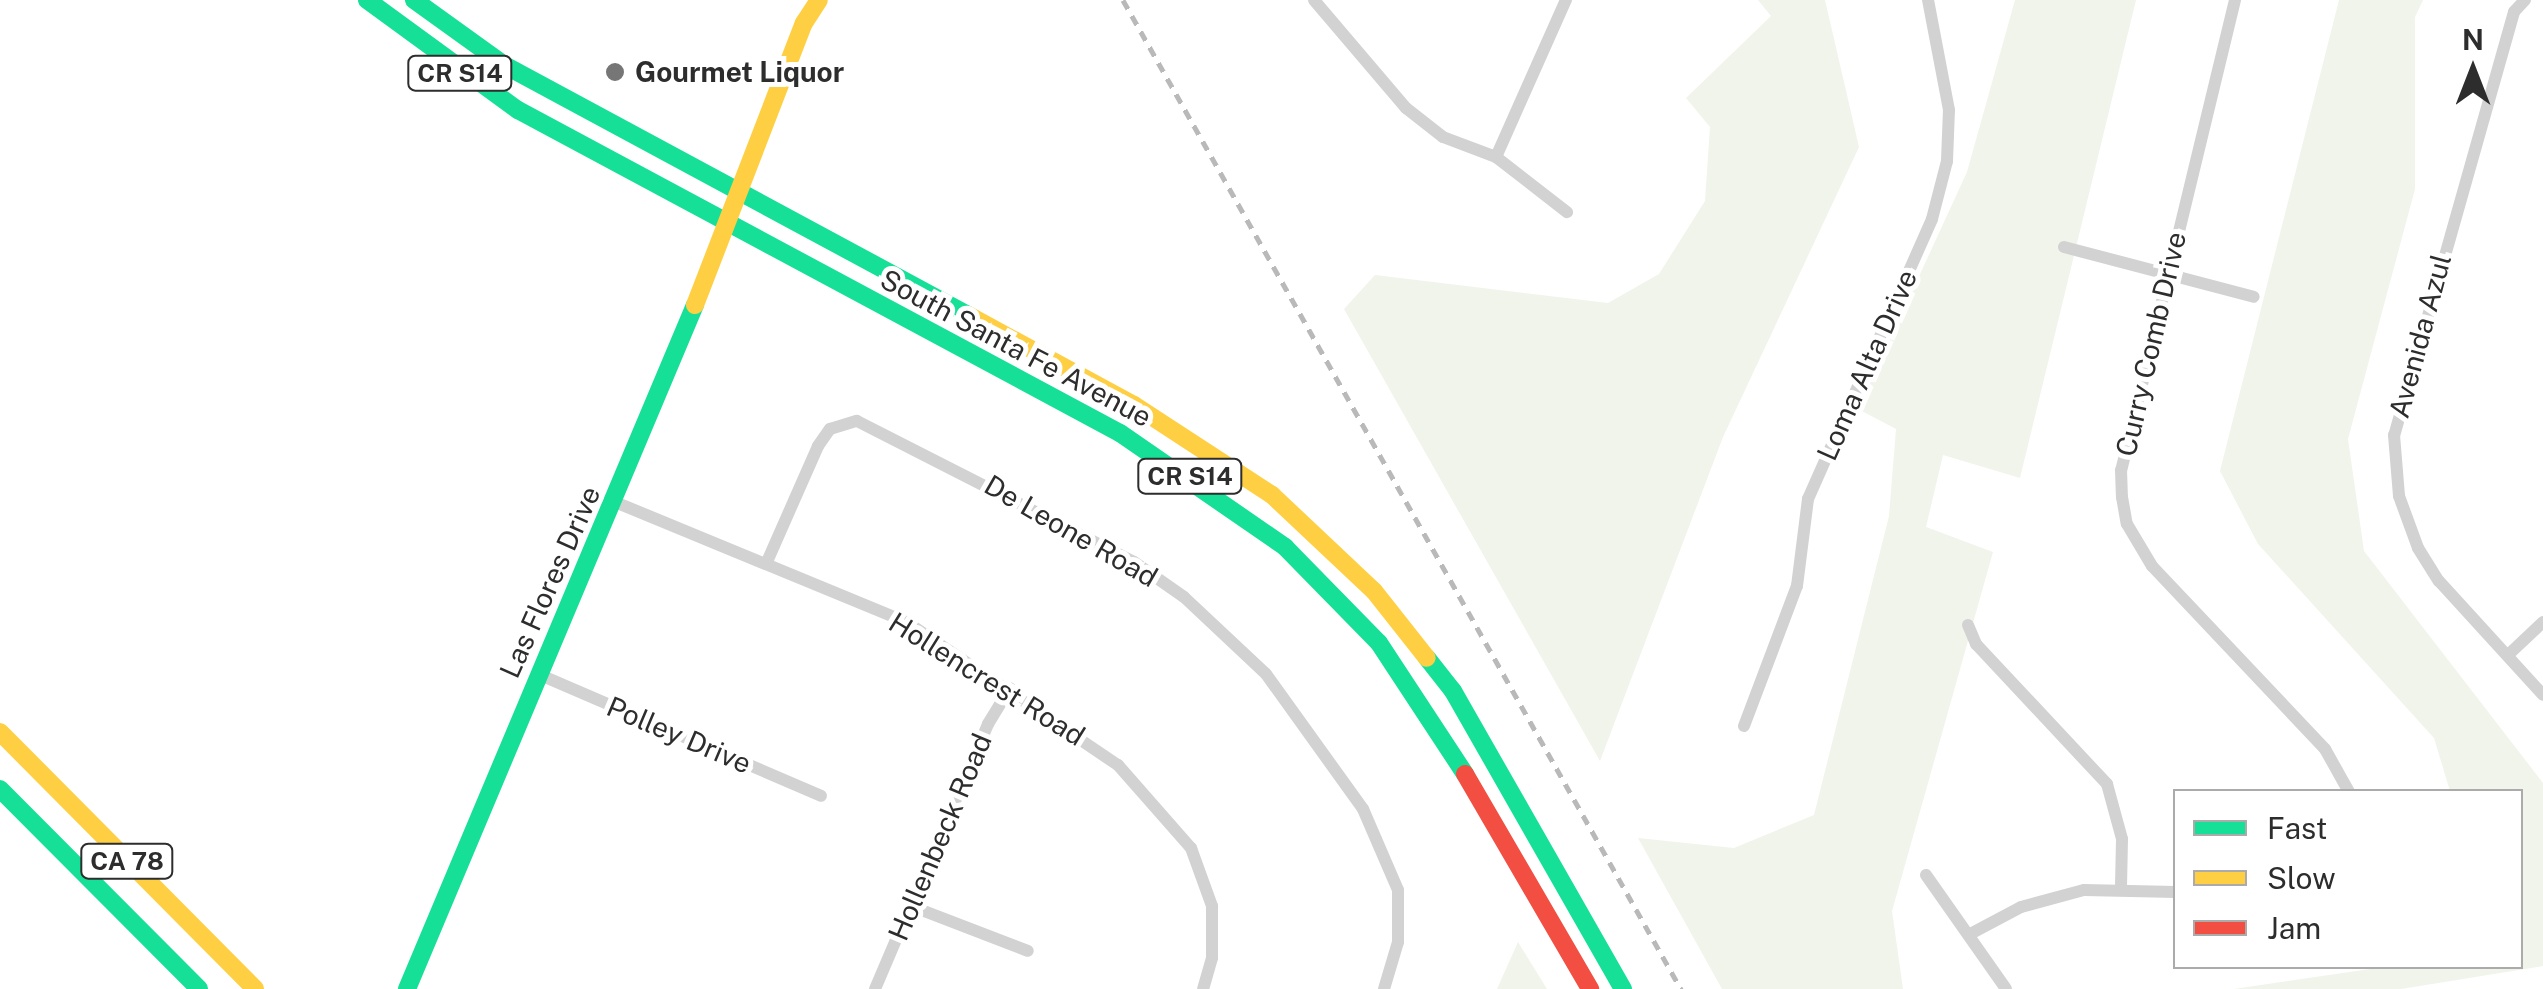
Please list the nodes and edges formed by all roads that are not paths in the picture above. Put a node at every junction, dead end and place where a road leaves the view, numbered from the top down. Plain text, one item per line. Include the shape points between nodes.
1 (366, 0) edge
2 (414, 0) edge
3 (819, 0) edge
4 (1314, 0) edge
5 (1566, 0) edge
6 (1928, 0) edge
7 (2236, 0) edge
8 (2525, 0) edge
9 (1496, 157) junction
10 (741, 196) junction
11 (1567, 212) dead end
12 (729, 224) junction
13 (2064, 248) dead end
14 (2166, 274) junction
15 (2254, 297) dead end
16 (615, 502) junction
17 (766, 564) junction
18 (2543, 622) edge
19 (1968, 625) dead end
20 (2508, 656) junction
21 (538, 674) junction
22 (1010, 688) junction
23 (2543, 695) edge
24 (1744, 726) dead end
25 (0, 732) edge
26 (0, 789) edge
27 (2348, 789) edge
28 (820, 796) dead end
29 (1926, 875) dead end
30 (2121, 888) junction
31 (2173, 892) edge
32 (911, 906) junction
33 (1972, 933) junction
34 (1028, 952) dead end
35 (199, 989) edge
36 (255, 989) edge
37 (408, 989) edge
38 (875, 989) edge
39 (1204, 989) edge
40 (1384, 989) edge
41 (1590, 989) edge
42 (1623, 989) edge
43 (2006, 989) edge

1 - 12 main road, South Santa Fe Avenue / CR S14 via 518,110
2 - 10 main road, South Santa Fe Avenue / CR S14 via 506,66
3 - 10 main road, Las Flores Drive via 787,64
4 - 9 street via 1406,108 1442,137
5 - 9 street
6 - 24 street, Loma Alta Drive via 1949,110 1947,161 1932,219 1808,499 1797,586
7 - 14 street, Curry Comb Drive
8 - 20 street, Avenida Azul via 2514,12 2394,435 2398,496 2418,548
9 - 11 street
10 - 12 main road, Las Flores Drive
10 - 42 main road, South Santa Fe Avenue / CR S14 via 1134,406 1272,496 1344,560 1421,648
12 - 16 main road, Las Flores Drive
12 - 41 main road, South Santa Fe Avenue / CR S14 via 1120,433 1272,537 1332,590 1420,695
13 - 14 street
14 - 15 street
14 - 27 street, Curry Comb Drive via 2121,470 2127,524 2152,566 2325,749
16 - 17 street, Hollencrest Road
16 - 21 main road, Las Flores Drive
17 - 22 street, Hollencrest Road via 908,622
17 - 40 street, De Leone Road via 818,446 830,429 858,422 1038,508 1147,570 1266,674 1364,809 1398,890 1398,942
18 - 20 street
19 - 30 street via 1976,644 2106,784 2122,838
20 - 23 street, Avenida Azul
21 - 28 street, Polley Drive
21 - 37 main road, Las Flores Drive
22 - 32 street, Hollenbeck Road via 988,724
22 - 39 street, Hollencrest Road via 1118,765 1191,848 1212,906
25 - 36 main road, CA 78
26 - 35 main road, CA 78
29 - 33 street
30 - 31 street
30 - 33 street via 2047,898
32 - 34 street
32 - 38 street, Hollenbeck Road
33 - 43 street

